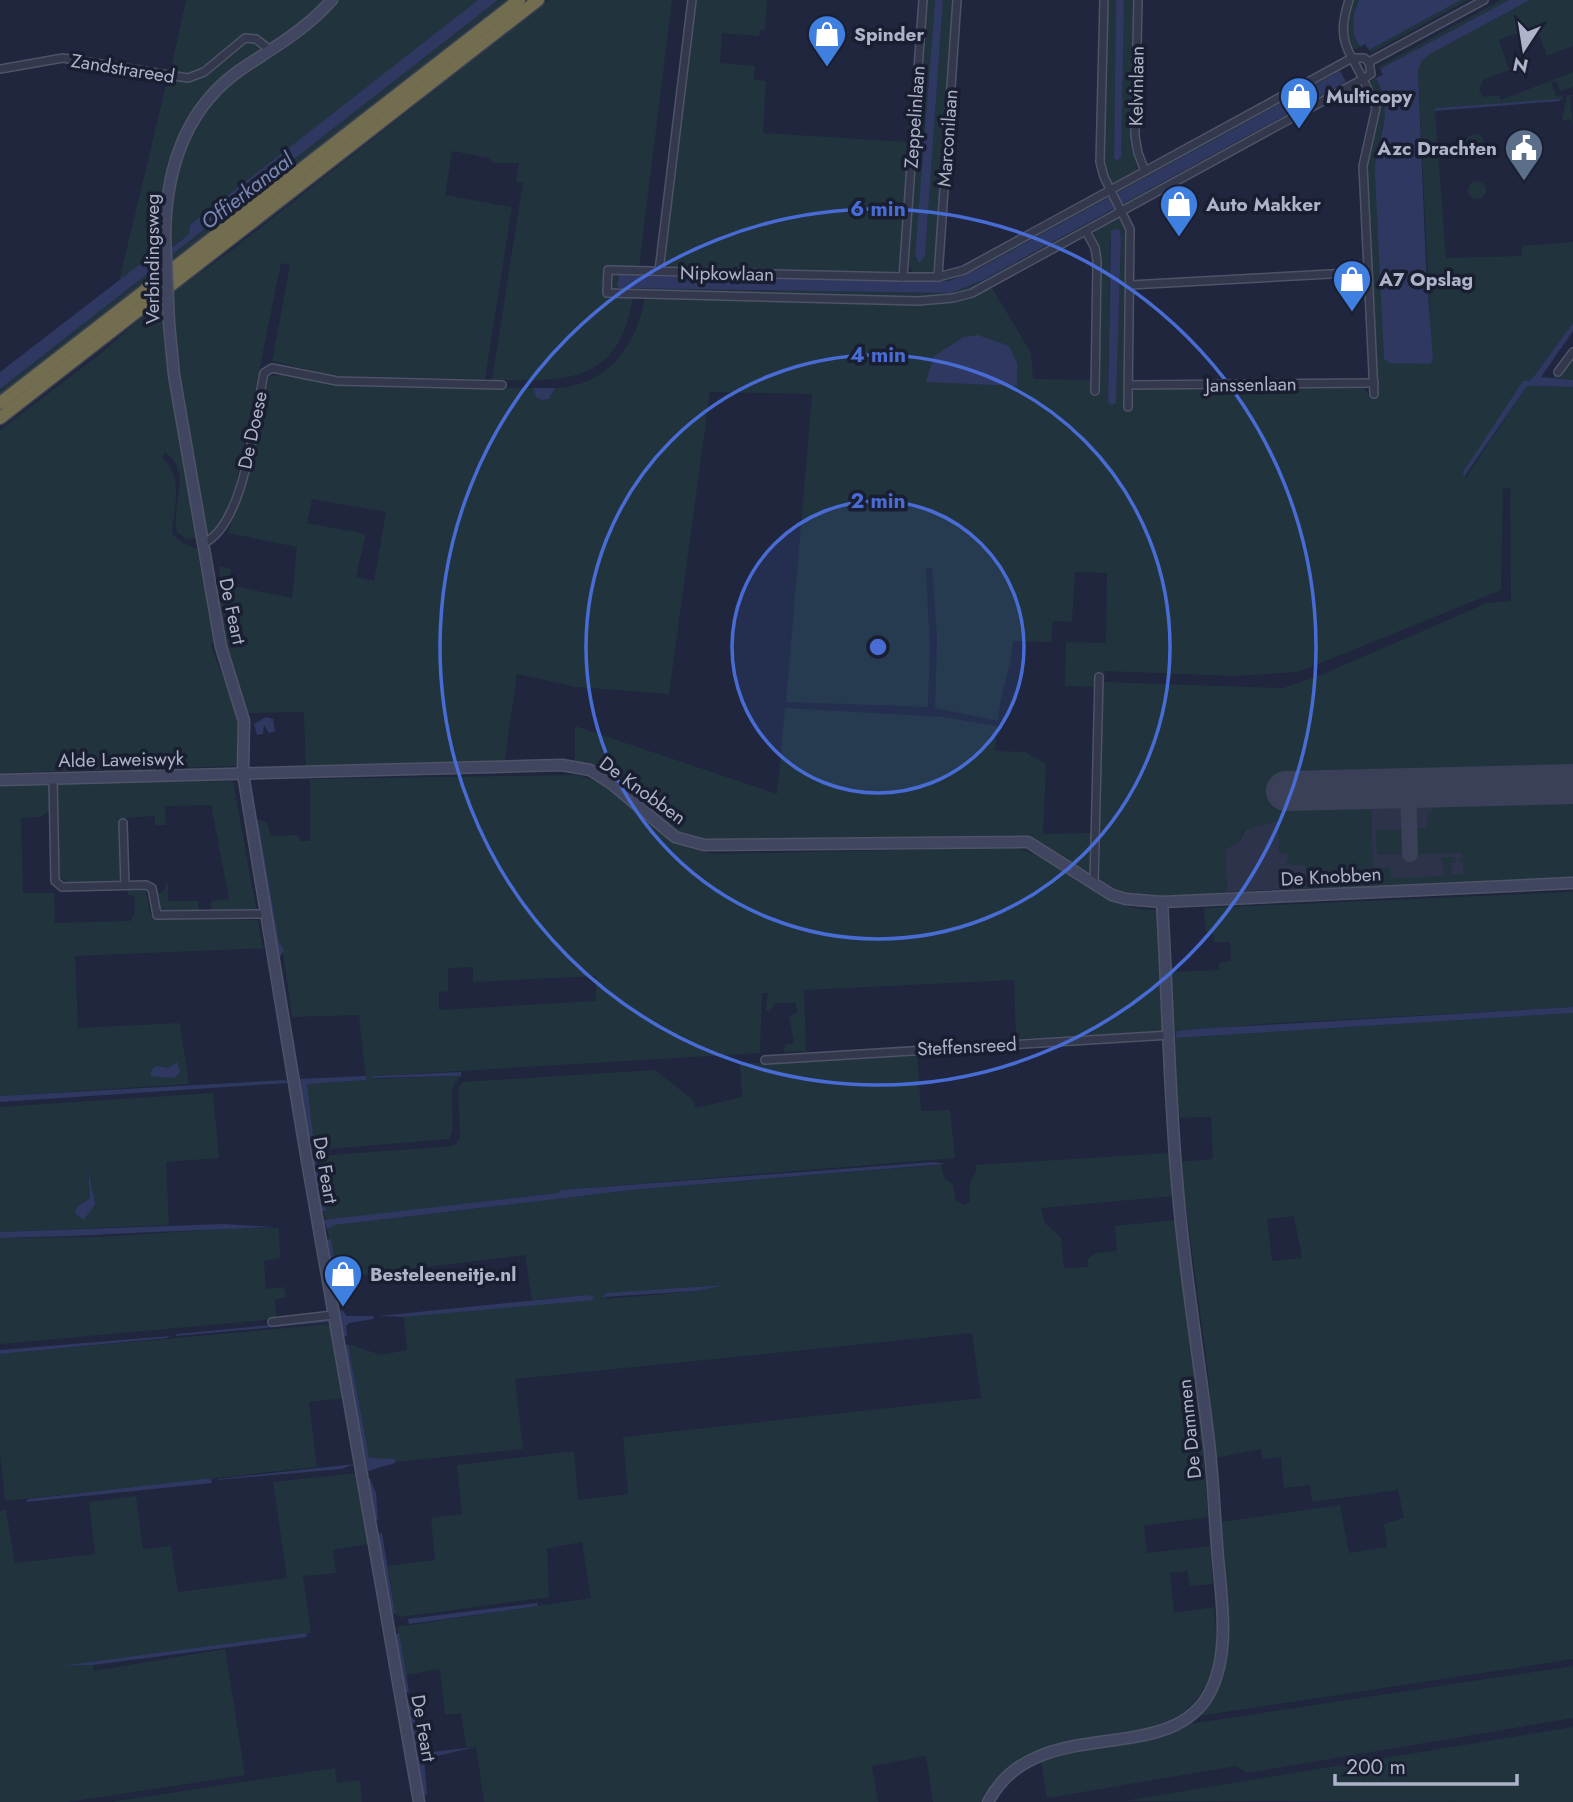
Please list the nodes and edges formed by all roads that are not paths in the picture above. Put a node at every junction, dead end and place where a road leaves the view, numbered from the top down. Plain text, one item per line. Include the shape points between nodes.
1 (332, 0) edge
2 (519, 0) edge
3 (538, 0) edge
4 (692, 0) edge
5 (923, 0) edge
6 (957, 0) edge
7 (1104, 0) edge
8 (1138, 0) edge
9 (1349, 0) edge
10 (1483, 0) edge
11 (271, 50) junction
12 (1352, 58) junction
13 (1369, 62) junction
14 (0, 69) edge
15 (1363, 79) junction
16 (1145, 171) junction
17 (1111, 191) junction
18 (1123, 210) junction
19 (1086, 231) junction
20 (659, 271) junction
21 (1368, 272) junction
22 (903, 277) junction
23 (938, 277) junction
24 (1130, 285) junction
25 (1573, 352) edge
26 (1558, 372) dead end
27 (1374, 383) junction
28 (1129, 385) junction
29 (502, 386) dead end
30 (1095, 391) dead end
31 (1374, 394) dead end
32 (0, 403) edge
33 (1128, 407) dead end
34 (0, 418) edge
35 (202, 544) junction
36 (1099, 677) dead end
37 (243, 774) junction
38 (53, 778) junction
39 (0, 779) edge
40 (123, 823) dead end
41 (1573, 883) edge
42 (1094, 884) junction
43 (125, 885) junction
44 (1163, 902) junction
45 (267, 914) junction
46 (1170, 1035) junction
47 (765, 1060) dead end
48 (333, 1315) junction
49 (272, 1322) dead end
50 (419, 1802) edge
51 (988, 1802) edge

1 - 11 street, Verbindingsweg via 311,24
2 - 32 highway
3 - 34 highway
4 - 20 street
5 - 22 street, Zeppelinlaan
6 - 23 street, Marconilaan
7 - 17 street via 1100,162
8 - 16 street, Kelvinlaan via 1135,136
9 - 12 street via 1343,36
10 - 13 street
11 - 14 street, Zandstrareed via 256,38 245,38 191,78 63,58
11 - 35 street, Verbindingsweg, bridge via 212,94 189,124 168,186 169,323
12 - 13 street
12 - 15 street
12 - 16 street, Nipkowlaan
13 - 15 street via 1371,74
15 - 18 street, Nipkowlaan
15 - 21 street via 1376,108 1363,166
16 - 17 street, Nipkowlaan
17 - 18 street
17 - 23 street, Nipkowlaan via 964,270
18 - 19 street, Nipkowlaan
18 - 24 street via 1130,229
19 - 20 street, Nipkowlaan via 972,293 953,298 918,301 607,293 608,270
19 - 30 street via 1096,248 1097,261
20 - 22 street, Nipkowlaan
21 - 24 street
21 - 27 street
22 - 23 street, Nipkowlaan
24 - 28 street
25 - 26 street
27 - 28 street, Janssenlaan
27 - 31 street
28 - 33 street
29 - 35 street, De Doese via 338,381 272,368 264,373 235,507 222,529
35 - 37 street, De Feart via 221,647 244,720
36 - 42 street
37 - 38 street, Alde Laweiswyk
37 - 42 street, De Knobben via 562,765 590,770 675,837 704,845 1028,842
37 - 45 street, De Feart
38 - 39 street, Alde Laweiswyk
38 - 43 street via 55,881 62,887
40 - 43 street
41 - 44 street, De Knobben
42 - 44 street, De Knobben via 1126,899
43 - 45 street via 152,888 157,915
44 - 46 street, De Dammen
45 - 48 street, De Feart
46 - 47 street, Steffensreed
46 - 51 street, De Dammen via 1179,1206 1209,1437 1222,1617 1218,1672 1209,1693 1179,1723 1149,1734 1028,1759 1006,1776
48 - 49 street
48 - 50 street, De Feart

